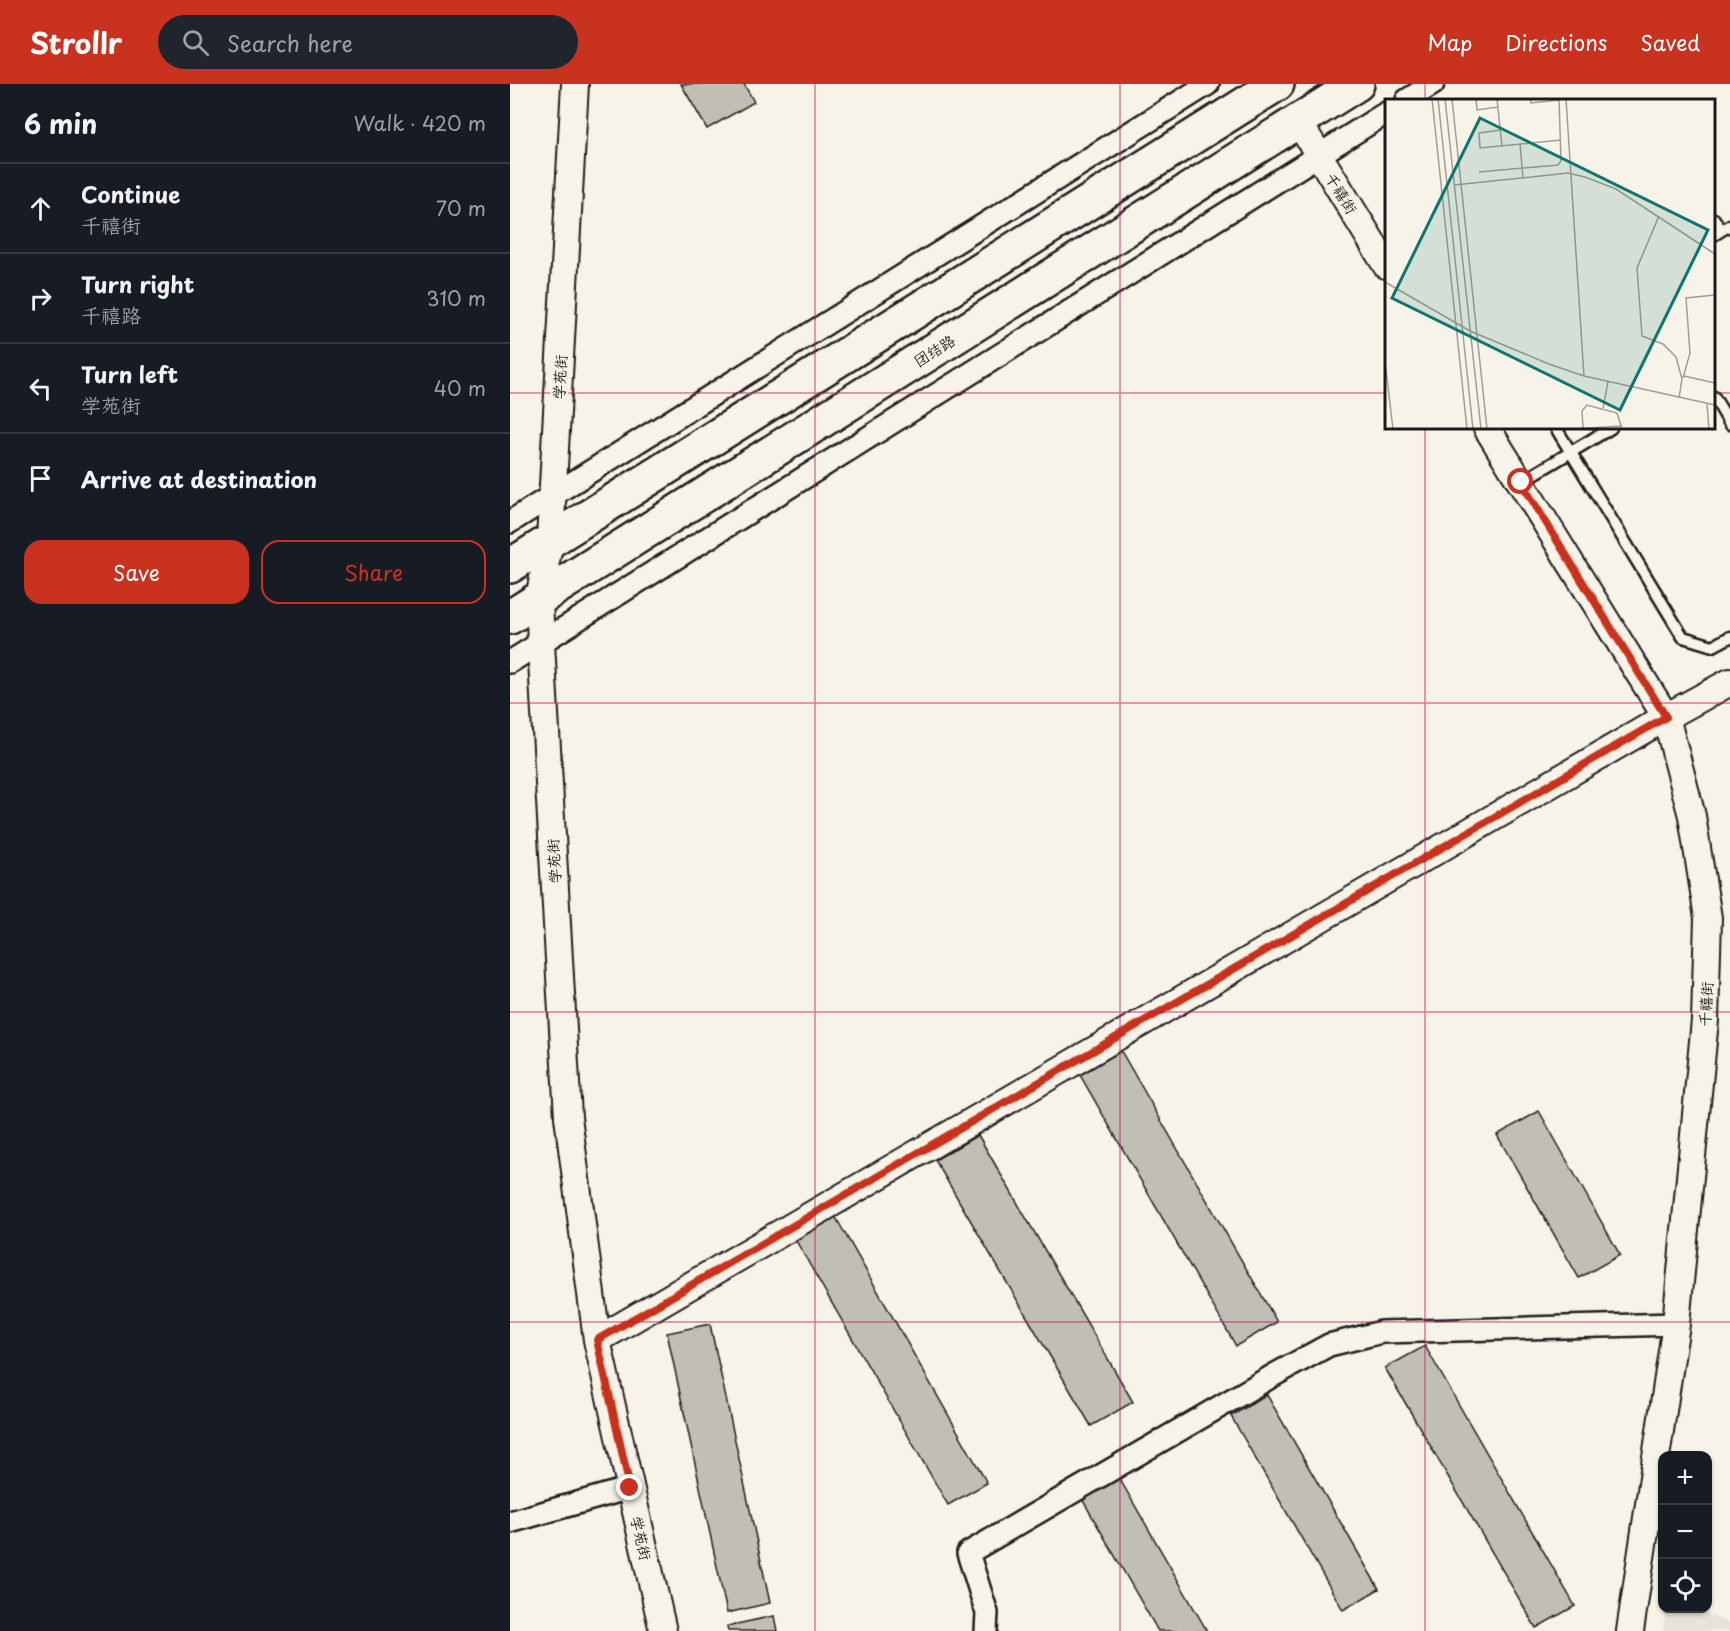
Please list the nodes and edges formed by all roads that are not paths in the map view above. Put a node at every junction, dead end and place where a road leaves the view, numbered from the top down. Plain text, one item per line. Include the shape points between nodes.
1 (575, 84) edge
2 (1208, 84) edge
3 (1277, 84) edge
4 (1357, 84) edge
5 (1433, 84) edge
6 (1409, 99) edge
7 (1385, 114) edge
8 (1298, 121) junction
9 (1319, 155) junction
10 (1385, 263) edge
11 (1715, 400) edge
12 (1730, 424) edge
13 (1488, 429) edge
14 (1557, 429) edge
15 (1609, 429) edge
16 (1521, 482) junction
17 (553, 495) junction
18 (510, 522) edge
19 (550, 540) junction
20 (510, 566) edge
21 (539, 599) junction
22 (510, 617) edge
23 (1730, 637) edge
24 (541, 643) junction
25 (510, 662) edge
26 (1730, 682) edge
27 (1666, 717) junction
28 (1676, 1324) junction
29 (597, 1340) junction
30 (630, 1488) junction
31 (510, 1522) edge
32 (663, 1631) edge
33 (986, 1631) edge
34 (1630, 1631) edge

1 - 17 street, 学苑街
2 - 17 street
3 - 19 main road
4 - 8 main road, 团结路
5 - 6 street
7 - 9 street
8 - 9 street, 千禧街
8 - 21 main road, 团结路
9 - 10 street, 千禧街
9 - 24 street
11 - 12 lane
13 - 16 street, 千禧街
14 - 23 lane via 1683,637 1713,646
15 - 16 lane
16 - 27 street, 千禧街
17 - 18 street
17 - 19 street, 学苑街
19 - 20 main road
19 - 21 street, 学苑街
21 - 22 main road, 团结路
21 - 24 street, 学苑街
24 - 25 street
24 - 29 street, 学苑街 via 568,1117
26 - 27 street
27 - 28 street, 千禧街 via 1692,816 1708,918 1705,1020
27 - 29 street
28 - 33 street via 1382,1332 1329,1345 968,1553 987,1614
28 - 34 street, 千禧街
29 - 30 street, 学苑街
30 - 31 street
30 - 32 street, 学苑街

